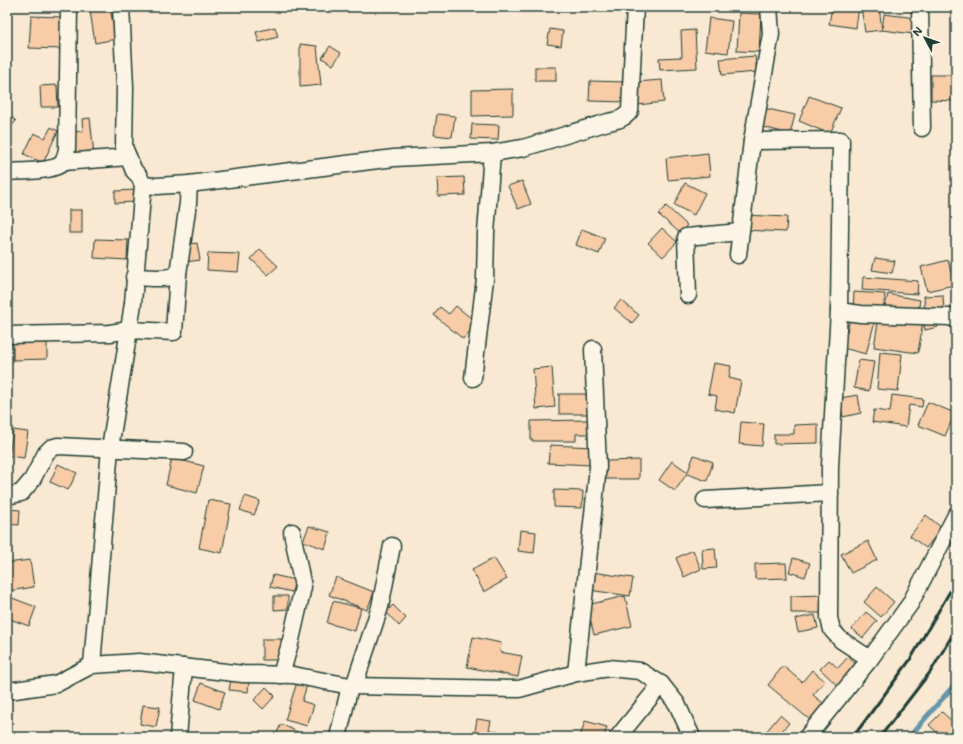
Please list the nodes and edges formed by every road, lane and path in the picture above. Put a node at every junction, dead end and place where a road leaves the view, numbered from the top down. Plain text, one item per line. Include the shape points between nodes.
1 (69, 7) edge
2 (122, 7) edge
3 (635, 7) edge
4 (769, 7) edge
5 (920, 7) edge
6 (922, 128) dead end
7 (752, 141) junction
8 (492, 153) junction
9 (128, 157) junction
10 (63, 162) junction
11 (7, 172) edge
12 (189, 184) junction
13 (143, 185) junction
14 (740, 232) junction
15 (738, 255) dead end
16 (178, 274) junction
17 (134, 277) junction
18 (688, 295) dead end
19 (839, 311) junction
20 (956, 319) edge
21 (129, 330) junction
22 (7, 334) edge
23 (593, 349) dead end
24 (473, 378) dead end
25 (110, 448) junction
26 (184, 452) dead end
27 (830, 493) junction
28 (7, 496) edge
29 (705, 500) dead end
30 (956, 515) edge
31 (292, 532) dead end
32 (392, 546) dead end
33 (870, 659) junction
34 (92, 665) junction
35 (184, 667) junction
36 (576, 673) junction
37 (281, 675) junction
38 (661, 684) junction
39 (352, 686) junction
40 (7, 690) edge
41 (178, 737) edge
42 (338, 737) edge
43 (618, 737) edge
44 (692, 737) edge
45 (807, 737) edge

1 - 10 street via 67,149
2 - 9 street via 124,147
3 - 8 street via 630,111 626,116 523,148
4 - 7 street via 771,34
5 - 6 street
7 - 14 street
7 - 19 street via 841,140
8 - 12 street via 394,158
8 - 24 street via 485,279
9 - 10 street
9 - 13 street
10 - 11 street via 49,169
12 - 13 street
12 - 16 street
13 - 17 street
14 - 15 street
14 - 18 street via 686,237
16 - 17 street via 163,278
16 - 21 street via 174,332
17 - 21 street
19 - 20 street
19 - 27 street
21 - 22 street via 110,333
21 - 25 street
23 - 36 street via 598,467
25 - 26 street
25 - 28 street via 51,448 21,493
25 - 34 street
27 - 29 street
27 - 33 street via 829,618 832,630 841,640
30 - 33 street via 910,604
31 - 37 street via 303,587
32 - 39 street via 380,607
33 - 45 street
34 - 35 street via 139,662
34 - 40 street via 56,684
35 - 37 street via 243,674
35 - 41 street
36 - 38 street via 609,668 640,671
36 - 39 street via 519,689
37 - 39 street
38 - 43 street
38 - 44 street via 677,704
39 - 42 street

